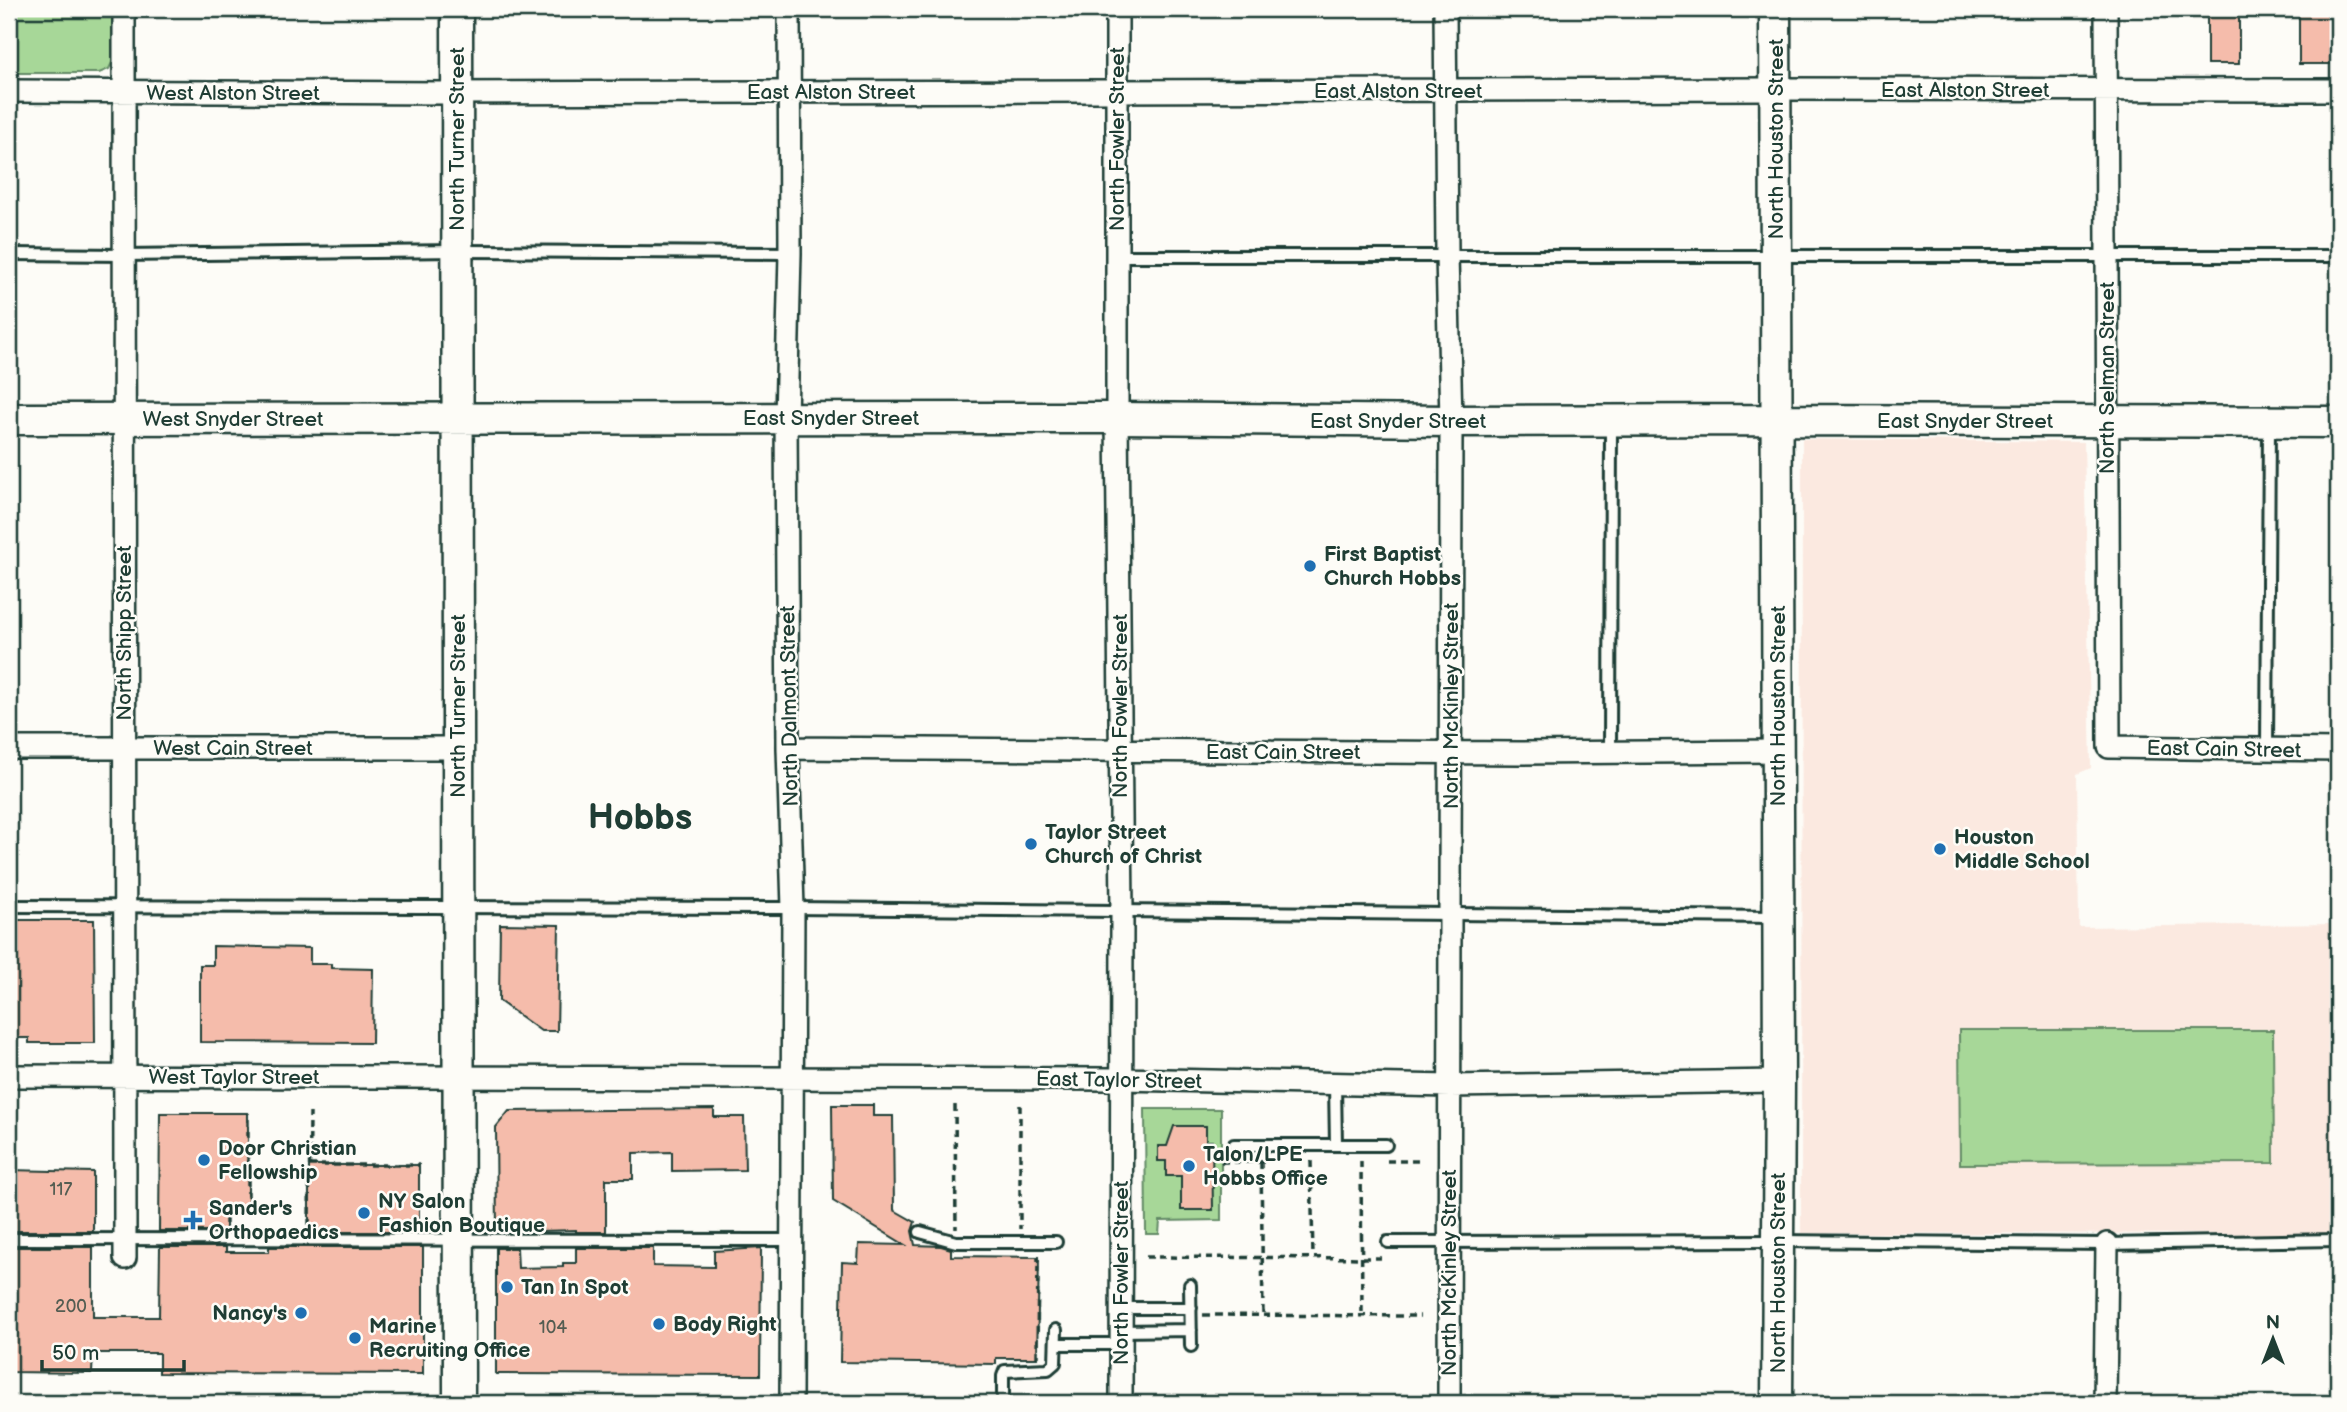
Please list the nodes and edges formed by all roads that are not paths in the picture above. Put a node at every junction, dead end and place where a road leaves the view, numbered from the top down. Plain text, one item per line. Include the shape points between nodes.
1 (124, 9) edge
2 (457, 9) edge
3 (789, 9) edge
4 (1117, 9) edge
5 (1445, 9) edge
6 (1775, 9) edge
7 (2106, 9) edge
8 (1775, 89) junction
9 (2106, 90) junction
10 (2338, 90) edge
11 (1117, 91) junction
12 (1444, 91) junction
13 (9, 92) edge
14 (124, 92) junction
15 (457, 92) junction
16 (788, 92) junction
17 (457, 251) junction
18 (790, 253) junction
19 (9, 254) edge
20 (124, 255) junction
21 (1447, 255) junction
22 (1118, 256) junction
23 (1777, 256) junction
24 (2107, 256) junction
25 (2338, 256) edge
26 (786, 418) junction
27 (1117, 418) junction
28 (9, 419) edge
29 (124, 419) junction
30 (457, 419) junction
31 (1778, 420) junction
32 (1451, 421) junction
33 (1611, 421) junction
34 (2108, 422) junction
35 (2269, 422) junction
36 (2338, 422) edge
37 (2109, 747) joint
38 (9, 748) edge
39 (124, 748) junction
40 (458, 748) junction
41 (788, 748) junction
42 (2267, 749) junction
43 (2338, 750) edge
44 (1121, 751) junction
45 (1777, 751) junction
46 (1451, 752) junction
47 (1610, 752) junction
48 (9, 906) edge
49 (124, 908) junction
50 (458, 908) junction
51 (793, 908) junction
52 (1122, 911) junction
53 (1451, 913) junction
54 (1778, 917) junction
55 (9, 1076) edge
56 (125, 1077) junction
57 (458, 1078) junction
58 (792, 1078) junction
59 (1121, 1079) junction
60 (1779, 1082) junction
61 (1335, 1084) junction
62 (1450, 1086) junction
63 (1234, 1145) dead end
64 (1336, 1145) junction
65 (1386, 1145) dead end
66 (920, 1232) dead end
67 (9, 1239) edge
68 (458, 1239) junction
69 (792, 1240) junction
70 (2338, 1240) edge
71 (1450, 1241) junction
72 (1778, 1241) junction
73 (1056, 1242) dead end
74 (1388, 1242) dead end
75 (2107, 1244) junction
76 (125, 1249) junction
77 (1190, 1284) dead end
78 (1121, 1308) junction
79 (1191, 1308) junction
80 (1056, 1330) dead end
81 (1191, 1330) junction
82 (1121, 1337) junction
83 (1056, 1344) junction
84 (1191, 1346) dead end
85 (458, 1403) edge
86 (791, 1403) edge
87 (1003, 1403) edge
88 (1121, 1403) edge
89 (1448, 1403) edge
90 (1777, 1403) edge
91 (2105, 1403) edge

1 - 14 street, North Shipp Street
2 - 15 street, North Turner Street
3 - 16 street, North Dalmont Street
4 - 11 street, North Fowler Street
5 - 12 street, North McKinley Street
6 - 8 street, North Houston Street
7 - 9 street, North Selman Street
8 - 9 street, East Alston Street
8 - 12 street, East Alston Street
8 - 23 street, North Houston Street
9 - 10 street, East Alston Street
9 - 24 street, North Selman Street
11 - 12 street, East Alston Street
11 - 16 street, East Alston Street
11 - 22 street, North Fowler Street
12 - 21 street, North McKinley Street
13 - 14 street, West Alston Street
14 - 15 street, West Alston Street
14 - 20 street, North Shipp Street
15 - 16 street, East Alston Street
15 - 17 street, North Turner Street
16 - 18 street, North Dalmont Street
17 - 18 lane
17 - 20 lane
17 - 30 street, North Turner Street
18 - 26 street, North Dalmont Street
19 - 20 lane
20 - 29 street, North Shipp Street
21 - 22 lane
21 - 23 lane
21 - 32 street, North McKinley Street
22 - 27 street, North Fowler Street
23 - 24 lane
23 - 31 street, North Houston Street
24 - 25 lane
24 - 34 street, North Selman Street
26 - 27 street, East Snyder Street
26 - 30 street, East Snyder Street
26 - 41 street, North Dalmont Street
27 - 32 street, East Snyder Street
27 - 44 street, North Fowler Street
28 - 29 street, West Snyder Street
29 - 30 street, West Snyder Street
29 - 39 street, North Shipp Street
30 - 40 street, North Turner Street
31 - 33 street, East Snyder Street
31 - 34 street, East Snyder Street
31 - 45 street, North Houston Street
32 - 33 street, East Snyder Street
32 - 46 street, North McKinley Street
33 - 47 lane
34 - 35 street, East Snyder Street
34 - 37 street, North Selman Street
35 - 36 street, East Snyder Street
35 - 42 lane
37 - 42 street, East Cain Street
38 - 39 street, West Cain Street
39 - 40 street, West Cain Street
39 - 49 street, North Shipp Street
40 - 50 street, North Turner Street
41 - 44 street, East Cain Street
41 - 51 street, North Dalmont Street
42 - 43 street, East Cain Street
44 - 46 street, East Cain Street
44 - 52 street, North Fowler Street
45 - 47 street, East Cain Street
45 - 54 street, North Houston Street
46 - 47 street, East Cain Street
46 - 53 street, North McKinley Street
48 - 49 lane
49 - 50 lane
49 - 56 street, North Shipp Street
50 - 51 lane
50 - 57 street, North Turner Street
51 - 52 lane
51 - 58 street, North Dalmont Street
52 - 53 lane
52 - 59 street, North Fowler Street
53 - 54 lane
53 - 62 street, North McKinley Street
54 - 60 street, North Houston Street
55 - 56 street, West Taylor Street
56 - 57 street, West Taylor Street
56 - 76 street, North Shipp Street
57 - 58 street, East Taylor Street
57 - 68 street, North Turner Street
58 - 59 street, East Taylor Street
58 - 69 street, North Dalmont Street
59 - 61 street, East Taylor Street
59 - 78 street, North Fowler Street
60 - 62 street, East Taylor Street
60 - 72 street, North Houston Street
61 - 62 street, East Taylor Street
61 - 64 lane
62 - 71 street, North McKinley Street
63 - 64 lane
64 - 65 lane
66 - 73 lane via 956,1242
67 - 76 lane
68 - 69 lane
68 - 76 lane
68 - 85 street, North Turner Street
69 - 86 street, North Dalmont Street
70 - 75 lane
71 - 72 lane
71 - 74 lane
71 - 89 street, North McKinley Street
72 - 75 lane
72 - 90 street, North Houston Street
75 - 91 street
77 - 79 lane
78 - 79 lane
78 - 82 street, North Fowler Street
79 - 81 lane
80 - 83 lane
81 - 82 lane
81 - 84 lane
82 - 83 lane
82 - 88 street, North Fowler Street
83 - 87 lane via 1055,1363 1048,1368 1005,1371

